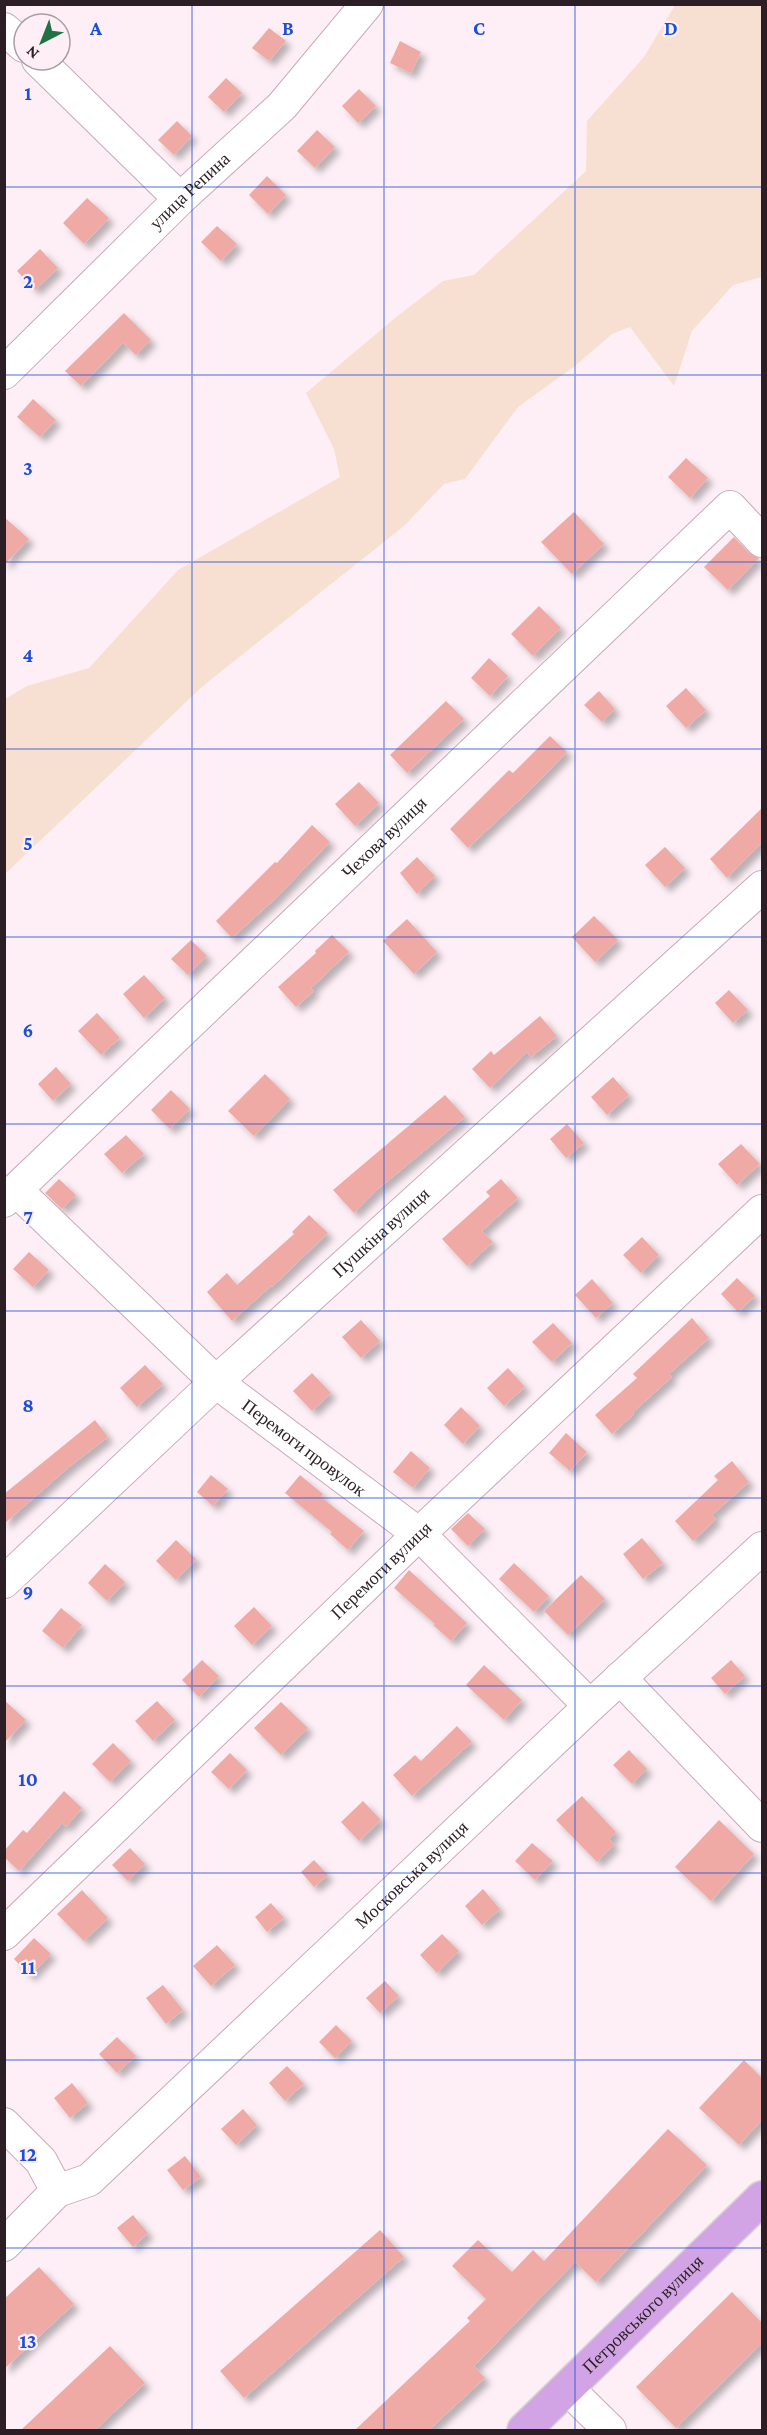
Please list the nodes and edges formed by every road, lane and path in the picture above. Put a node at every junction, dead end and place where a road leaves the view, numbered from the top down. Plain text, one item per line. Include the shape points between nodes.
1 (367, 4) edge
2 (50, 72) edge
3 (180, 199) junction
4 (4, 373) edge
5 (762, 541) edge
6 (762, 887) edge
7 (10, 1195) edge
8 (762, 1211) edge
9 (216, 1382) junction
10 (419, 1533) junction
11 (762, 1548) edge
12 (4, 1582) edge
13 (620, 1678) junction
14 (590, 1706) junction
15 (762, 1826) edge
16 (4, 1934) edge
17 (4, 2124) edge
18 (57, 2191) junction
19 (762, 2198) edge
20 (4, 2245) edge
21 (567, 2388) junction
22 (524, 2430) edge
23 (610, 2430) edge

1 - 3 street, улица Репина via 282,106
2 - 3 street
3 - 4 street, улица Репина
5 - 7 street, Чехова вулиця via 730,507
6 - 9 street, Пушкіна вулиця
7 - 9 street, Перемоги провулок
8 - 10 street, Перемоги вулиця
9 - 10 street, Перемоги провулок
9 - 12 street, Пушкіна вулиця
10 - 14 street, Перемоги провулок
10 - 16 street, Перемоги вулиця
11 - 13 street, Московська вулиця
13 - 14 street, Московська вулиця
13 - 15 street
14 - 18 street, Московська вулиця via 89,2180
17 - 18 street via 41,2161
18 - 20 street
19 - 21 main road, Петровського вулиця
21 - 22 main road, Петровського вулиця
21 - 23 street

